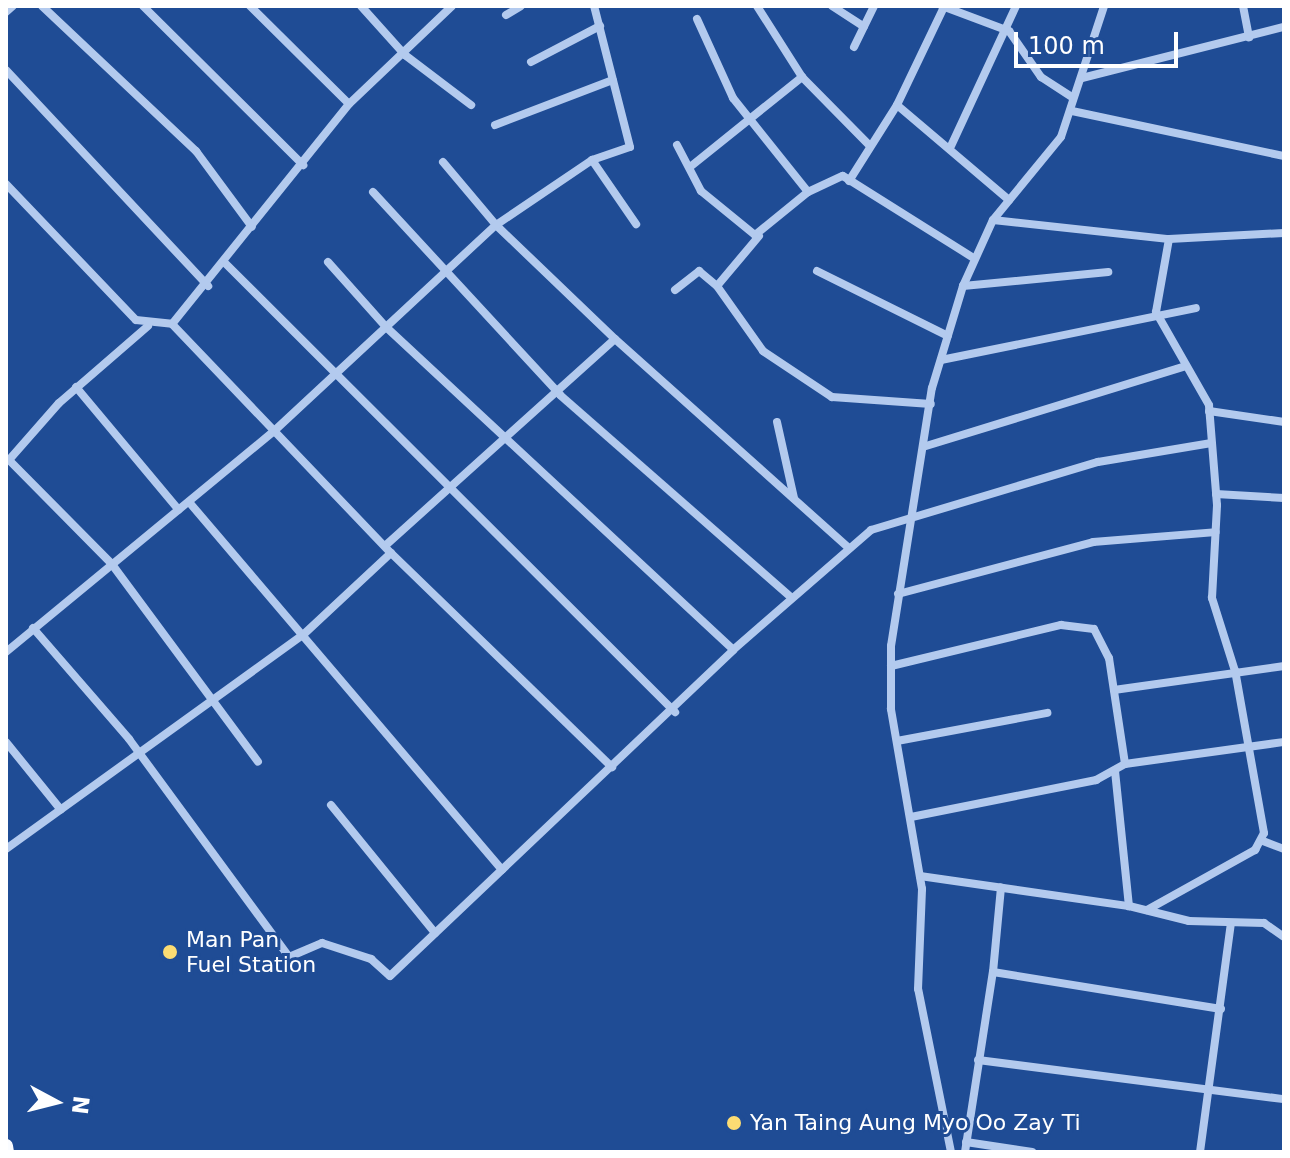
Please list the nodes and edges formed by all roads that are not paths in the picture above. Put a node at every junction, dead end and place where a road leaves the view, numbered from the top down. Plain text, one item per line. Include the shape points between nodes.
1 (13, 6) edge
2 (42, 6) edge
3 (143, 6) edge
4 (250, 6) edge
5 (361, 6) edge
6 (452, 6) edge
7 (521, 6) edge
8 (594, 6) edge
9 (757, 6) edge
10 (832, 6) edge
11 (874, 6) edge
12 (1016, 6) edge
13 (1104, 6) edge
14 (1243, 6) edge
15 (943, 7) edge
16 (6, 12) edge
17 (506, 15) dead end
18 (697, 19) dead end
19 (600, 26) junction
20 (864, 27) junction
21 (1284, 27) edge
22 (1009, 31) junction
23 (1249, 37) junction
24 (854, 47) dead end
25 (405, 55) junction
26 (531, 62) dead end
27 (6, 70) edge
28 (802, 77) junction
29 (1082, 78) junction
30 (613, 80) junction
31 (1072, 97) junction
32 (349, 104) junction
33 (471, 105) dead end
34 (897, 105) junction
35 (1072, 111) junction
36 (748, 123) junction
37 (495, 125) dead end
38 (677, 145) dead end
39 (869, 145) junction
40 (951, 146) junction
41 (1284, 156) edge
42 (592, 160) junction
43 (443, 162) dead end
44 (303, 165) junction
45 (690, 167) junction
46 (849, 181) junction
47 (6, 184) edge
48 (373, 192) dead end
49 (808, 192) junction
50 (1009, 200) junction
51 (993, 220) junction
52 (636, 224) dead end
53 (496, 225) junction
54 (252, 227) junction
55 (1284, 233) edge
56 (759, 236) junction
57 (1169, 239) junction
58 (972, 257) junction
59 (328, 262) dead end
60 (225, 263) junction
61 (817, 271) dead end
62 (1108, 272) dead end
63 (444, 275) junction
64 (208, 286) junction
65 (717, 286) junction
66 (963, 286) junction
67 (675, 290) dead end
68 (1196, 308) dead end
69 (1156, 312) junction
70 (172, 324) junction
71 (148, 326) junction
72 (386, 327) junction
73 (948, 336) junction
74 (615, 339) junction
75 (941, 360) junction
76 (1183, 367) junction
77 (333, 376) junction
78 (76, 387) junction
79 (560, 395) junction
80 (931, 404) junction
81 (1209, 411) junction
82 (777, 422) dead end
83 (1284, 422) edge
84 (273, 432) junction
85 (509, 439) junction
86 (1211, 443) junction
87 (926, 446) junction
88 (451, 490) junction
89 (1216, 494) junction
90 (1284, 498) edge
91 (795, 499) junction
92 (189, 502) junction
93 (179, 510) junction
94 (910, 516) junction
95 (1216, 532) junction
96 (849, 548) junction
97 (389, 549) junction
98 (111, 563) junction
99 (898, 594) junction
100 (791, 597) junction
101 (33, 628) junction
102 (304, 634) junction
103 (733, 650) junction
104 (6, 652) edge
105 (891, 666) junction
106 (1284, 666) edge
107 (1235, 671) junction
108 (1114, 690) junction
109 (212, 697) junction
110 (675, 712) junction
111 (1047, 713) dead end
112 (897, 741) junction
113 (6, 742) edge
114 (1284, 742) edge
115 (1249, 745) junction
116 (139, 754) junction
117 (258, 762) dead end
118 (1125, 764) junction
119 (612, 767) junction
120 (1115, 771) junction
121 (331, 805) dead end
122 (61, 810) junction
123 (911, 817) junction
124 (1263, 841) junction
125 (6, 849) edge
126 (1284, 849) edge
127 (502, 870) junction
128 (920, 876) junction
129 (1001, 887) junction
130 (1129, 906) junction
131 (1147, 910) junction
132 (1231, 924) junction
133 (435, 933) junction
134 (1284, 937) edge
135 (993, 972) junction
136 (1221, 1009) junction
137 (978, 1060) junction
138 (1210, 1090) junction
139 (1284, 1099) edge
140 (965, 1147) edge
141 (951, 1152) edge
142 (1032, 1152) edge
143 (1200, 1152) edge

1 - 16 street
2 - 54 street via 196,151
3 - 44 street
4 - 32 street
5 - 25 street
6 - 25 street
7 - 17 street
8 - 19 street
9 - 28 street
10 - 20 street
11 - 20 street
12 - 22 street
13 - 29 street
14 - 23 street
15 - 22 street
15 - 34 street
18 - 36 street
19 - 26 street
19 - 30 street
20 - 24 street
21 - 23 street
22 - 31 street via 1041,77
22 - 40 street
23 - 29 street
25 - 32 street
25 - 33 street
27 - 64 street
28 - 36 street
28 - 39 street
29 - 31 street
30 - 37 street
30 - 42 street via 630,147
31 - 35 street
32 - 44 street
34 - 39 street
34 - 40 street
35 - 41 street
35 - 50 street via 1061,137
36 - 45 street
36 - 49 street
38 - 45 street
39 - 46 street
40 - 50 street
42 - 52 street
42 - 53 street
43 - 53 street
44 - 54 street
45 - 56 street via 701,191
46 - 49 street via 833,176
46 - 58 street
47 - 71 street
48 - 63 street
49 - 56 street
50 - 51 street
51 - 57 street
51 - 58 street
53 - 63 street
53 - 74 street
54 - 60 street
55 - 57 street
56 - 65 street
57 - 69 street
58 - 66 street
59 - 72 street
60 - 64 street
60 - 77 street
61 - 73 street
62 - 66 street
63 - 72 street
63 - 79 street
64 - 70 street
65 - 67 street via 699,271
65 - 80 street via 763,351 820,392
66 - 73 street
68 - 69 street
69 - 75 street
69 - 76 street
70 - 71 street
70 - 84 street
71 - 78 street
72 - 77 street
72 - 85 street
73 - 75 street
74 - 79 street
74 - 91 street
75 - 80 street
76 - 81 street
76 - 87 street
77 - 84 street
77 - 88 street
78 - 93 street
78 - 98 street via 9,460
79 - 85 street
79 - 100 street
80 - 87 street
81 - 83 street
81 - 86 street
82 - 91 street
84 - 92 street
84 - 97 street
85 - 88 street
85 - 103 street
86 - 89 street
86 - 94 street via 1098,462
87 - 94 street
88 - 97 street
88 - 110 street
89 - 90 street
89 - 95 street
91 - 96 street
92 - 93 street
92 - 102 street
93 - 98 street
94 - 96 street via 871,530
94 - 99 street
95 - 99 street via 1093,542
95 - 107 street via 1212,598
96 - 100 street
97 - 102 street
97 - 119 street
98 - 101 street
98 - 109 street
99 - 105 street
100 - 103 street
101 - 104 street
101 - 116 street
102 - 109 street
102 - 127 street
103 - 110 street
105 - 108 street via 1076,625 1094,629
105 - 112 street
106 - 107 street
107 - 108 street
107 - 115 street
108 - 118 street
109 - 116 street
109 - 117 street
110 - 119 street
111 - 112 street
112 - 123 street
113 - 122 street
114 - 115 street
115 - 118 street
115 - 124 street
116 - 122 street
116 - 133 street via 289,957 322,943 371,959 390,976
118 - 120 street
119 - 127 street
120 - 123 street
120 - 130 street
121 - 133 street
122 - 125 street
123 - 128 street
124 - 126 street
124 - 131 street
127 - 133 street
128 - 129 street
128 - 141 street via 918,989
129 - 130 street
129 - 135 street
130 - 131 street
131 - 132 street
132 - 134 street via 1264,923
132 - 136 street
135 - 136 street
135 - 137 street
136 - 138 street
137 - 138 street
137 - 140 street
138 - 139 street
138 - 143 street
140 - 142 street

